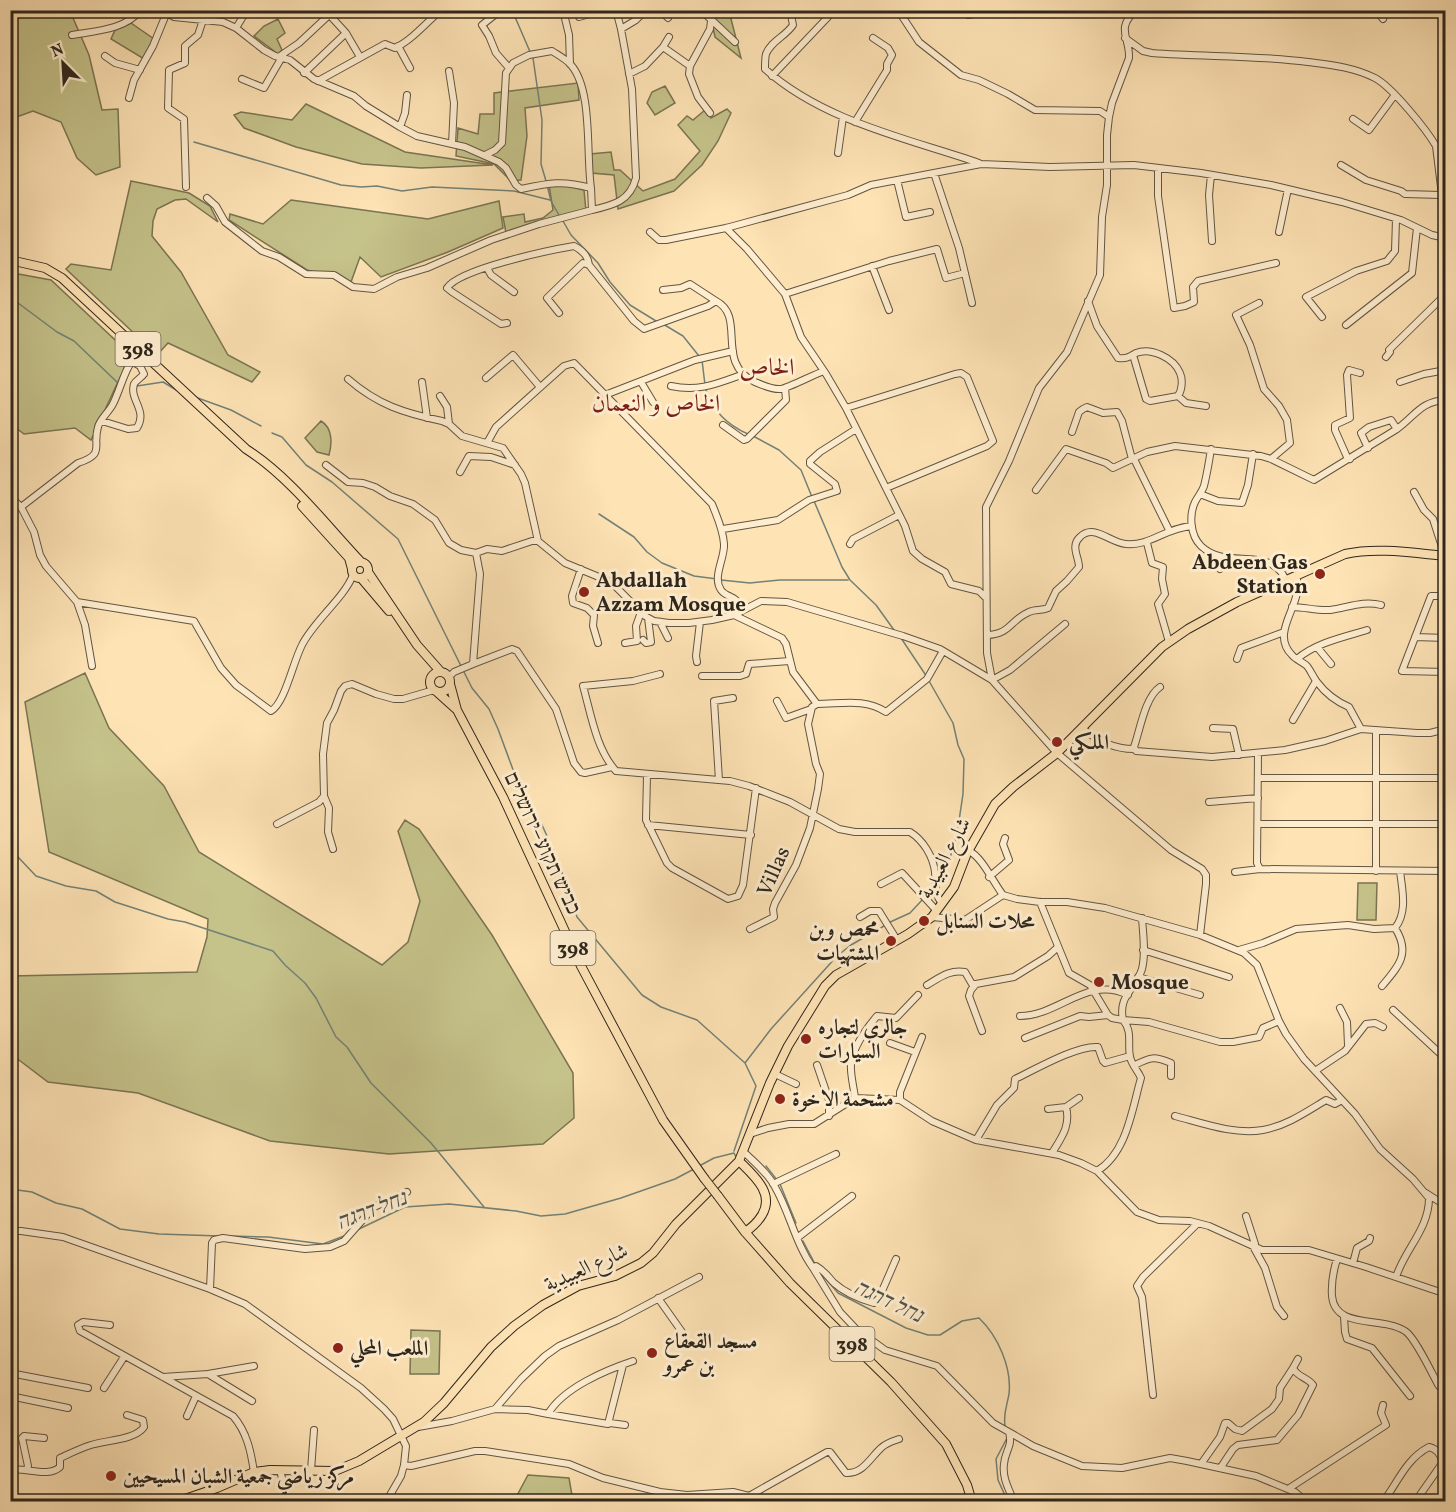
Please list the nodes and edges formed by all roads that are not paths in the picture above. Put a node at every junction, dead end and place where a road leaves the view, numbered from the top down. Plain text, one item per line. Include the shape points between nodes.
1 (141, 10) edge
2 (247, 10) edge
3 (441, 10) edge
4 (501, 10) edge
5 (563, 10) edge
6 (604, 10) edge
7 (616, 10) edge
8 (646, 10) edge
9 (660, 10) edge
10 (701, 10) edge
11 (790, 10) edge
12 (829, 10) edge
13 (898, 10) edge
14 (964, 10) edge
15 (995, 10) edge
16 (1136, 10) edge
17 (1376, 10) edge
18 (164, 11) edge
19 (327, 13) edge
20 (579, 17) dead end
21 (668, 18) dead end
22 (1383, 19) dead end
23 (203, 20) junction
24 (711, 21) junction
25 (236, 28) junction
26 (621, 29) junction
27 (346, 33) junction
28 (72, 35) dead end
29 (669, 37) dead end
30 (1125, 37) junction
31 (873, 38) dead end
32 (735, 42) dead end
33 (398, 46) junction
34 (663, 47) junction
35 (105, 56) dead end
36 (281, 57) junction
37 (360, 57) junction
38 (570, 64) junction
39 (690, 66) junction
40 (410, 68) dead end
41 (509, 68) junction
42 (140, 70) junction
43 (449, 71) dead end
44 (304, 73) junction
45 (629, 74) junction
46 (772, 76) junction
47 (242, 79) dead end
48 (318, 81) junction
49 (407, 95) dead end
50 (1394, 96) junction
51 (129, 98) dead end
52 (710, 113) dead end
53 (843, 117) junction
54 (1109, 117) junction
55 (1353, 119) dead end
56 (855, 122) junction
57 (400, 127) junction
58 (452, 144) junction
59 (838, 153) dead end
60 (485, 155) junction
61 (981, 164) junction
62 (1107, 165) junction
63 (1341, 165) dead end
64 (1158, 168) junction
65 (934, 173) junction
66 (1211, 175) junction
67 (897, 180) junction
68 (1443, 185) edge
69 (186, 187) dead end
70 (591, 188) junction
71 (1288, 189) junction
72 (1441, 195) junction
73 (207, 198) dead end
74 (592, 210) junction
75 (930, 212) dead end
76 (1396, 219) junction
77 (726, 228) junction
78 (1417, 228) junction
79 (1446, 228) edge
80 (650, 232) dead end
81 (1279, 232) dead end
82 (1446, 238) edge
83 (1212, 241) dead end
84 (10, 262) edge
85 (1276, 263) dead end
86 (589, 265) junction
87 (872, 266) junction
88 (487, 268) junction
89 (965, 273) junction
90 (663, 290) dead end
91 (514, 292) dead end
92 (785, 294) junction
93 (1446, 294) edge
94 (716, 300) junction
95 (1088, 301) junction
96 (972, 303) dead end
97 (1259, 303) dead end
98 (889, 310) dead end
99 (559, 313) dead end
100 (1322, 317) dead end
101 (507, 323) dead end
102 (1346, 325) dead end
103 (141, 351) junction
104 (733, 351) junction
105 (1133, 355) junction
106 (1386, 357) dead end
107 (131, 361) junction
108 (1446, 370) edge
109 (824, 371) junction
110 (1360, 373) dead end
111 (741, 375) junction
112 (486, 378) dead end
113 (348, 379) dead end
114 (422, 382) dead end
115 (641, 382) junction
116 (1400, 382) dead end
117 (671, 386) dead end
118 (540, 387) junction
119 (785, 388) junction
120 (605, 395) junction
121 (440, 396) dead end
122 (1178, 396) junction
123 (1446, 400) edge
124 (653, 402) dead end
125 (1206, 406) dead end
126 (846, 408) junction
127 (427, 418) junction
128 (102, 421) junction
129 (449, 424) junction
130 (723, 425) dead end
131 (856, 429) junction
132 (1397, 429) junction
133 (1072, 432) dead end
134 (487, 443) junction
135 (1368, 448) junction
136 (1211, 449) junction
137 (1253, 454) junction
138 (1133, 459) junction
139 (1271, 459) junction
140 (1350, 459) junction
141 (326, 465) dead end
142 (515, 465) junction
143 (460, 472) dead end
144 (886, 489) junction
145 (1036, 490) dead end
146 (1414, 492) dead end
147 (1200, 494) junction
148 (10, 496) edge
149 (21, 507) junction
150 (899, 514) junction
151 (322, 522) junction
152 (1191, 525) junction
153 (723, 530) junction
154 (1169, 530) junction
155 (538, 541) junction
156 (1147, 543) junction
157 (850, 544) dead end
158 (476, 553) junction
159 (1445, 556) edge
160 (1227, 559) junction
161 (581, 569) junction
162 (1220, 569) dead end
163 (359, 573) junction
164 (1296, 576) junction
165 (1286, 580) junction
166 (1446, 596) edge
167 (986, 599) junction
168 (77, 602) junction
169 (1381, 605) dead end
170 (1292, 608) junction
171 (641, 612) junction
172 (736, 614) junction
173 (648, 618) junction
174 (660, 622) junction
175 (700, 622) junction
176 (1065, 624) dead end
177 (1367, 630) dead end
178 (1284, 632) junction
179 (987, 635) junction
180 (1415, 637) junction
181 (668, 638) dead end
182 (1446, 638) edge
183 (643, 640) dead end
184 (1169, 642) junction
185 (598, 643) dead end
186 (625, 643) dead end
187 (1317, 647) junction
188 (943, 651) junction
189 (425, 656) junction
190 (1237, 659) dead end
191 (1297, 659) junction
192 (790, 661) junction
193 (697, 662) dead end
194 (473, 664) junction
195 (1330, 664) dead end
196 (92, 666) dead end
197 (440, 671) junction
198 (1446, 672) edge
199 (660, 674) dead end
200 (431, 676) junction
201 (702, 676) dead end
202 (450, 680) junction
203 (992, 680) junction
204 (1316, 681) junction
205 (1160, 687) dead end
206 (433, 689) junction
207 (733, 698) dead end
208 (777, 701) dead end
209 (814, 706) junction
210 (457, 710) junction
211 (1293, 720) dead end
212 (1082, 728) junction
213 (1213, 728) dead end
214 (1361, 729) junction
215 (1446, 729) edge
216 (1376, 730) junction
217 (1134, 749) junction
218 (1057, 753) junction
219 (1258, 753) junction
220 (1239, 755) junction
221 (612, 767) junction
222 (647, 775) junction
223 (1259, 778) junction
224 (1376, 778) junction
225 (1446, 778) edge
226 (719, 780) junction
227 (756, 788) junction
228 (324, 796) junction
229 (1258, 798) junction
230 (1209, 802) dead end
231 (813, 813) junction
232 (278, 824) dead end
233 (1258, 824) junction
234 (1377, 824) junction
235 (1446, 824) edge
236 (648, 825) junction
237 (751, 835) junction
238 (1005, 838) dead end
239 (333, 849) dead end
240 (969, 851) junction
241 (1260, 869) junction
242 (1376, 871) junction
243 (1400, 871) junction
244 (1446, 871) edge
245 (1235, 872) dead end
246 (989, 877) junction
247 (881, 884) dead end
248 (1003, 895) junction
249 (1040, 902) junction
250 (937, 911) junction
251 (860, 917) dead end
252 (1142, 918) junction
253 (1395, 928) junction
254 (750, 929) dead end
255 (1200, 935) junction
256 (897, 940) junction
257 (1058, 947) junction
258 (1143, 950) junction
259 (1238, 950) junction
260 (1138, 977) junction
261 (1229, 977) dead end
262 (976, 984) junction
263 (927, 985) dead end
264 (1382, 986) dead end
265 (1092, 991) junction
266 (1128, 994) junction
267 (918, 995) dead end
268 (1200, 995) dead end
269 (1341, 1008) dead end
270 (1393, 1010) dead end
271 (1108, 1015) junction
272 (1020, 1016) dead end
273 (1123, 1020) junction
274 (1279, 1021) junction
275 (1383, 1027) dead end
276 (982, 1031) dead end
277 (922, 1037) dead end
278 (1025, 1038) dead end
279 (890, 1043) dead end
280 (1348, 1046) junction
281 (915, 1052) junction
282 (1130, 1056) junction
283 (1446, 1059) edge
284 (817, 1065) dead end
285 (1135, 1065) junction
286 (1315, 1071) junction
287 (774, 1074) junction
288 (1171, 1076) dead end
289 (796, 1084) dead end
290 (855, 1098) junction
291 (1079, 1098) dead end
292 (900, 1100) junction
293 (1342, 1100) junction
294 (1066, 1107) junction
295 (1048, 1109) dead end
296 (829, 1116) junction
297 (1175, 1116) dead end
298 (750, 1134) junction
299 (976, 1140) junction
300 (744, 1152) junction
301 (1052, 1153) junction
302 (836, 1154) dead end
303 (739, 1161) junction
304 (1097, 1171) junction
305 (773, 1184) junction
306 (406, 1192) dead end
307 (1426, 1192) junction
308 (852, 1196) dead end
309 (1446, 1206) edge
310 (1246, 1216) dead end
311 (1197, 1224) junction
312 (10, 1231) edge
313 (745, 1232) junction
314 (797, 1238) junction
315 (1370, 1238) dead end
316 (1254, 1248) junction
317 (896, 1259) dead end
318 (1337, 1259) junction
319 (1353, 1263) junction
320 (813, 1268) junction
321 (699, 1277) dead end
322 (1396, 1277) junction
323 (210, 1289) junction
324 (1446, 1294) edge
325 (658, 1298) junction
326 (1284, 1316) dead end
327 (1344, 1317) junction
328 (110, 1325) dead end
329 (682, 1332) dead end
330 (124, 1357) junction
331 (1298, 1359) dead end
332 (633, 1361) dead end
333 (622, 1365) junction
334 (254, 1366) dead end
335 (1293, 1368) junction
336 (10, 1373) edge
337 (208, 1374) junction
338 (160, 1377) junction
339 (1439, 1386) dead end
340 (88, 1388) dead end
341 (104, 1388) dead end
342 (10, 1395) edge
343 (1153, 1395) dead end
344 (196, 1396) junction
345 (1410, 1396) dead end
346 (252, 1401) dead end
347 (1383, 1405) dead end
348 (68, 1408) dead end
349 (495, 1409) junction
350 (548, 1414) junction
351 (127, 1415) dead end
352 (187, 1416) dead end
353 (610, 1423) junction
354 (625, 1425) dead end
355 (418, 1427) junction
356 (314, 1430) dead end
357 (1009, 1432) junction
358 (402, 1436) junction
359 (44, 1438) dead end
360 (899, 1439) dead end
361 (1201, 1464) junction
362 (404, 1465) junction
363 (1221, 1467) junction
364 (27, 1469) junction
365 (10, 1470) edge
366 (280, 1470) junction
367 (311, 1470) junction
368 (254, 1472) junction
369 (1287, 1489) junction
370 (176, 1502) edge
371 (288, 1502) edge
372 (386, 1502) edge
373 (972, 1502) edge
374 (1014, 1502) edge
375 (1307, 1502) edge
376 (1383, 1502) edge
377 (1415, 1502) edge

1 - 28 street via 115,27
2 - 25 street
3 - 33 street via 408,42
4 - 41 street via 482,25 496,53
5 - 38 street
6 - 20 street
7 - 26 street
8 - 26 street
9 - 21 street
10 - 24 street
11 - 46 street via 793,25 766,53 765,69
12 - 46 street via 828,18
13 - 54 street via 919,42 961,75 979,80 1035,110 1100,111
14 - 15 street via 968,15
16 - 30 street via 1126,22
17 - 22 street
18 - 23 street via 174,17
18 - 42 street
19 - 27 street
19 - 36 street via 300,43
23 - 25 street
23 - 69 street via 198,35 185,46 185,63 168,70 168,108 184,119
24 - 32 street
24 - 39 street
25 - 36 street via 264,50
26 - 45 street
27 - 37 street
27 - 44 street
29 - 34 street
30 - 50 street via 1152,53 1344,66 1377,79
30 - 54 street via 1130,58
31 - 56 street via 892,55
33 - 37 street via 385,44
33 - 40 street
34 - 39 street
34 - 45 street via 645,66
35 - 42 street
36 - 44 street
36 - 47 street via 264,88
37 - 48 street
38 - 41 street via 552,51 529,55
38 - 70 street via 583,95
39 - 52 street via 698,97
41 - 60 street via 502,143
42 - 51 street
43 - 58 street via 454,103
44 - 48 street
45 - 74 street via 634,187 627,197
46 - 53 street
48 - 57 street via 354,96
49 - 57 street
50 - 55 street via 1369,130
50 - 68 street via 1436,146
53 - 56 street
53 - 59 street
54 - 62 street
56 - 61 street
57 - 58 street via 417,136
58 - 60 street
60 - 70 street via 506,168 521,189 569,182
61 - 62 street
61 - 65 street
62 - 64 street
62 - 95 street via 1102,266
63 - 72 street via 1366,180 1405,194
64 - 66 street
64 - 85 street via 1158,196 1174,308 1194,302 1193,287 1198,280
65 - 67 street
65 - 89 street
66 - 71 street
66 - 83 street
67 - 75 street via 906,217
67 - 77 street
68 - 72 street
70 - 74 street
71 - 76 street
71 - 81 street
72 - 79 street
73 - 74 street via 225,222 262,251 306,274 334,275 353,287 374,289 491,240
76 - 78 street
76 - 100 street via 1395,251 1387,261 1356,271 1306,297
77 - 80 street via 666,240 658,240
77 - 92 street
78 - 82 street
78 - 102 street via 1412,273
84 - 103 main road, 398 via 55,272
86 - 88 street via 581,250 574,246
86 - 94 street via 644,329
86 - 99 street via 583,263 547,298
87 - 89 street via 938,249 946,278
87 - 92 street
87 - 98 street
88 - 91 street
88 - 101 street via 455,280 447,288 501,324
89 - 96 street
90 - 94 street via 690,284
92 - 109 street via 801,337
93 - 106 street
94 - 104 street via 729,313
95 - 105 street via 1097,326 1118,358
95 - 167 street via 1067,352 1039,388 986,507
97 - 139 street via 1236,315 1264,389 1287,420 1290,443
103 - 107 street
103 - 151 main road, 398
104 - 111 street
104 - 115 street via 695,360
105 - 122 street via 1146,399
105 - 122 street via 1161,354 1176,366 1182,381
107 - 128 street
107 - 128 street via 144,374 134,386 141,408 139,424 128,429
108 - 116 street
109 - 119 street
109 - 126 street
110 - 140 street via 1350,370 1347,375 1350,418 1335,425
111 - 117 street via 691,390
111 - 119 street via 776,389
112 - 118 street via 513,355
113 - 127 street via 390,407
114 - 127 street
115 - 120 street
115 - 124 street
118 - 120 street via 572,363
118 - 134 street via 496,427
119 - 130 street via 786,400 744,440
120 - 153 street via 712,504
121 - 129 street via 447,406
122 - 125 street via 1186,403
123 - 132 street via 1417,410
126 - 131 street
126 - 144 street via 955,374 967,377 993,441
127 - 129 street
128 - 149 street via 98,427 98,446 89,460 78,463
129 - 134 street via 462,436
131 - 144 street
131 - 153 street via 810,461 835,484 837,491 809,500 778,520
132 - 135 street
132 - 135 street via 1390,420 1369,427 1361,433
133 - 138 street via 1079,412 1087,407 1103,413 1117,412
134 - 142 street via 502,448
135 - 140 street
136 - 137 street
136 - 138 street via 1175,446
136 - 147 street
137 - 139 street
137 - 147 street via 1242,503 1218,501
138 - 145 street via 1113,468 1066,449
138 - 154 street
139 - 140 street via 1314,480
141 - 158 street via 348,482 375,487 413,504 435,520 449,543
142 - 143 street via 490,457 469,456
142 - 155 street via 525,483
144 - 150 street
146 - 159 street via 1433,519
147 - 152 street via 1192,510
148 - 149 street
149 - 168 street via 46,566
150 - 157 street
150 - 167 street via 917,556 945,572 951,584 979,591
151 - 163 main road, 398
151 - 163 main road, 398 via 361,562 355,564
152 - 154 street
152 - 160 street via 1198,544
153 - 172 street via 718,585 736,600
154 - 156 street
155 - 158 street
155 - 161 street via 565,563
156 - 179 street via 1123,544 1097,532 1084,534 1076,544 1079,567 1056,591 1048,608 1030,611 1002,632
156 - 184 street via 1152,563 1163,567 1165,594 1158,604
158 - 194 street via 480,574
159 - 164 main road, شارع العبيدية via 1361,551
160 - 162 street
160 - 165 street via 1262,560 1281,570
161 - 171 street via 611,582
161 - 185 street via 573,603 594,615
163 - 168 street via 302,644 283,698 271,711 236,685 221,668 194,621
163 - 189 main road, 398
164 - 165 main road, شارع العبيدية
164 - 170 street via 1298,587
165 - 184 main road, شارع العبيدية via 1237,602
166 - 180 street via 1431,596
167 - 179 street
168 - 196 street via 86,625
169 - 170 street via 1367,602 1318,610
170 - 178 street
171 - 173 street
171 - 186 street via 636,626 637,641
172 - 175 street
172 - 188 street via 761,601 787,602
172 - 192 street via 782,638
173 - 174 street
173 - 183 street via 651,642
174 - 175 street
174 - 181 street
175 - 193 street
176 - 203 street via 1010,670
177 - 187 street
178 - 190 street via 1241,648
178 - 191 street via 1285,645
179 - 203 street
180 - 182 street
180 - 198 street via 1402,671
184 - 212 main road, شارع العبيدية
187 - 191 street
187 - 195 street
188 - 203 street
188 - 209 street via 927,680 886,712 876,705 858,703
189 - 197 main road, 398
189 - 200 main road, 398
191 - 204 street
192 - 201 street via 749,664 746,674 740,676
192 - 209 street
194 - 202 street via 454,672
194 - 221 street via 512,649 517,651 556,710 580,772
197 - 200 main road
197 - 202 main road, 398
199 - 221 street via 583,686 602,748
200 - 206 main road, 398
202 - 206 main road via 443,692
202 - 210 main road, 398
203 - 218 street
204 - 211 street
204 - 214 street via 1334,700 1350,707
205 - 217 street via 1152,693
206 - 210 main road, 398
206 - 228 street via 394,699 352,684 345,686 327,723
207 - 226 street via 714,701
208 - 209 street via 786,718
209 - 231 street, Villas via 808,724 820,774
210 - 313 main road, כביש תקוע–ירושלים / 398, bridge via 503,797 581,966 663,1119
212 - 217 street via 1095,739
212 - 218 main road, شارع العبيدية
213 - 220 street via 1233,729
214 - 216 street
214 - 219 street via 1325,741
215 - 216 street via 1430,733
216 - 224 street
217 - 220 street via 1212,757
218 - 240 main road, شارع العبيدية via 995,804
218 - 255 street via 1171,850 1202,869 1206,884
219 - 220 street
219 - 223 street
221 - 222 street via 616,771
222 - 226 street
222 - 236 street
223 - 224 street
223 - 229 street
224 - 225 street
224 - 234 street
226 - 227 street
227 - 231 street
227 - 237 street
228 - 232 street
228 - 239 street
229 - 230 street
229 - 233 street
231 - 250 street via 839,829 902,831 917,836 934,869
231 - 254 street, Villas via 796,865 775,903 774,917
233 - 234 street
233 - 241 street
234 - 235 street
234 - 242 street
236 - 237 street
236 - 237 street via 669,866 728,899 741,892
238 - 246 street via 1003,844 1009,860
240 - 246 street via 979,857
240 - 250 main road, شارع العبيدية via 954,887
241 - 242 street
241 - 245 street
242 - 243 street
243 - 244 street
243 - 253 street via 1403,906
246 - 248 street
247 - 250 street via 902,873
248 - 249 street
248 - 250 street via 965,920
249 - 252 street via 1106,908
249 - 257 street
250 - 256 main road, شارع العبيدية
251 - 256 street via 879,911
252 - 255 street
252 - 258 street
253 - 259 street via 1296,929
253 - 264 street via 1402,943 1400,965
255 - 259 street
256 - 287 main road, شارع العبيدية via 836,975 825,986
257 - 262 street via 1014,977
257 - 265 street via 1070,973 1086,981
258 - 260 street
258 - 261 street
259 - 274 street via 1257,965
260 - 266 street
260 - 268 street
262 - 263 street via 961,970 944,974
262 - 276 street via 969,996
265 - 266 street via 1117,989
265 - 271 street
265 - 272 street via 1028,1017
266 - 273 street via 1121,1005
267 - 290 street via 896,1018 876,1017 869,1026 851,1064
269 - 280 street via 1347,1022
270 - 283 street
271 - 273 street
271 - 278 street via 1080,1016
273 - 274 street via 1149,1022 1220,1042 1259,1037 1263,1028
273 - 282 street
274 - 286 street
275 - 280 street via 1369,1022
277 - 281 street
279 - 281 street
280 - 286 street
281 - 292 street
282 - 285 street
282 - 299 street via 1106,1063 1098,1047 1087,1048 1015,1079 1014,1088 997,1106
284 - 296 street via 829,1100
285 - 288 street via 1158,1057 1171,1063
285 - 304 street via 1141,1078 1125,1135 1108,1164
286 - 293 street
287 - 289 street
287 - 298 main road, شارع العبيدية
290 - 292 street
290 - 296 street
291 - 294 street
292 - 299 street via 932,1121
293 - 297 street via 1335,1104 1326,1100 1283,1124 1261,1130 1226,1128
293 - 307 street via 1385,1153
294 - 295 street
294 - 301 street via 1068,1126
296 - 298 street via 814,1124 789,1124
298 - 300 main road, شارع العبيدية
299 - 301 street
300 - 303 main road, شارع العبيدية
300 - 305 street
301 - 304 street
302 - 305 street
303 - 313 main road via 758,1180 766,1199 764,1211
303 - 355 main road, شارع العبيدية via 641,1263 615,1276 578,1286 514,1326
304 - 311 street via 1137,1212 1159,1220
305 - 314 street
306 - 323 street via 374,1207 344,1241 330,1246 305,1249 214,1240
307 - 309 street
307 - 322 street via 1429,1202 1423,1226
308 - 314 street
310 - 316 street
311 - 316 street
311 - 343 street via 1137,1286 1142,1298
312 - 323 street via 63,1237
313 - 373 main road, 398 via 946,1444
314 - 320 street
315 - 319 street via 1357,1248
316 - 318 street via 1309,1250
316 - 326 street via 1265,1268 1276,1307
317 - 320 street via 874,1302 848,1293 823,1270
318 - 319 street
318 - 327 street via 1332,1275 1333,1306
319 - 322 street
320 - 357 street via 840,1312 856,1329 885,1350 937,1366 993,1423
321 - 325 street
322 - 324 street
323 - 358 street via 245,1304 361,1388 384,1408
325 - 329 street
325 - 349 street via 552,1351 521,1378
327 - 339 street via 1392,1324 1407,1332
327 - 345 street via 1347,1339 1372,1348
328 - 330 street via 78,1325 80,1331
330 - 338 street
330 - 341 street
331 - 335 street
332 - 333 street
333 - 350 street via 582,1384
333 - 353 street
334 - 337 street
335 - 361 street via 1272,1409 1242,1431 1225,1423
335 - 363 street via 1313,1385 1298,1415 1277,1440 1238,1445
336 - 340 street
337 - 338 street
337 - 346 street
338 - 344 street
342 - 348 street
344 - 352 street
344 - 368 street via 240,1424
347 - 369 street via 1381,1413 1386,1425
349 - 350 street
349 - 355 street
350 - 353 street
351 - 364 street via 144,1420 140,1432 76,1450 59,1459 60,1467 53,1472
353 - 354 street
355 - 358 main road, شارع العبيدية
356 - 367 street
357 - 361 street via 1082,1466 1122,1468 1170,1458
357 - 374 street via 1012,1441 1004,1463 1004,1478
358 - 362 street via 406,1446
358 - 367 main road, شارع العبيدية via 335,1471
359 - 364 street via 22,1438
360 - 362 street via 882,1447 854,1472 846,1473 827,1452 749,1496 732,1492 660,1492 603,1478 569,1464 485,1451
361 - 363 street
362 - 372 street
363 - 369 street
364 - 365 street
366 - 367 main road, شارع العبيدية
366 - 368 main road, شارع العبيدية
366 - 371 street
368 - 370 main road, شارع العبيدية
369 - 375 street
376 - 377 street via 1405,1466 1423,1450 1433,1448 1443,1462

